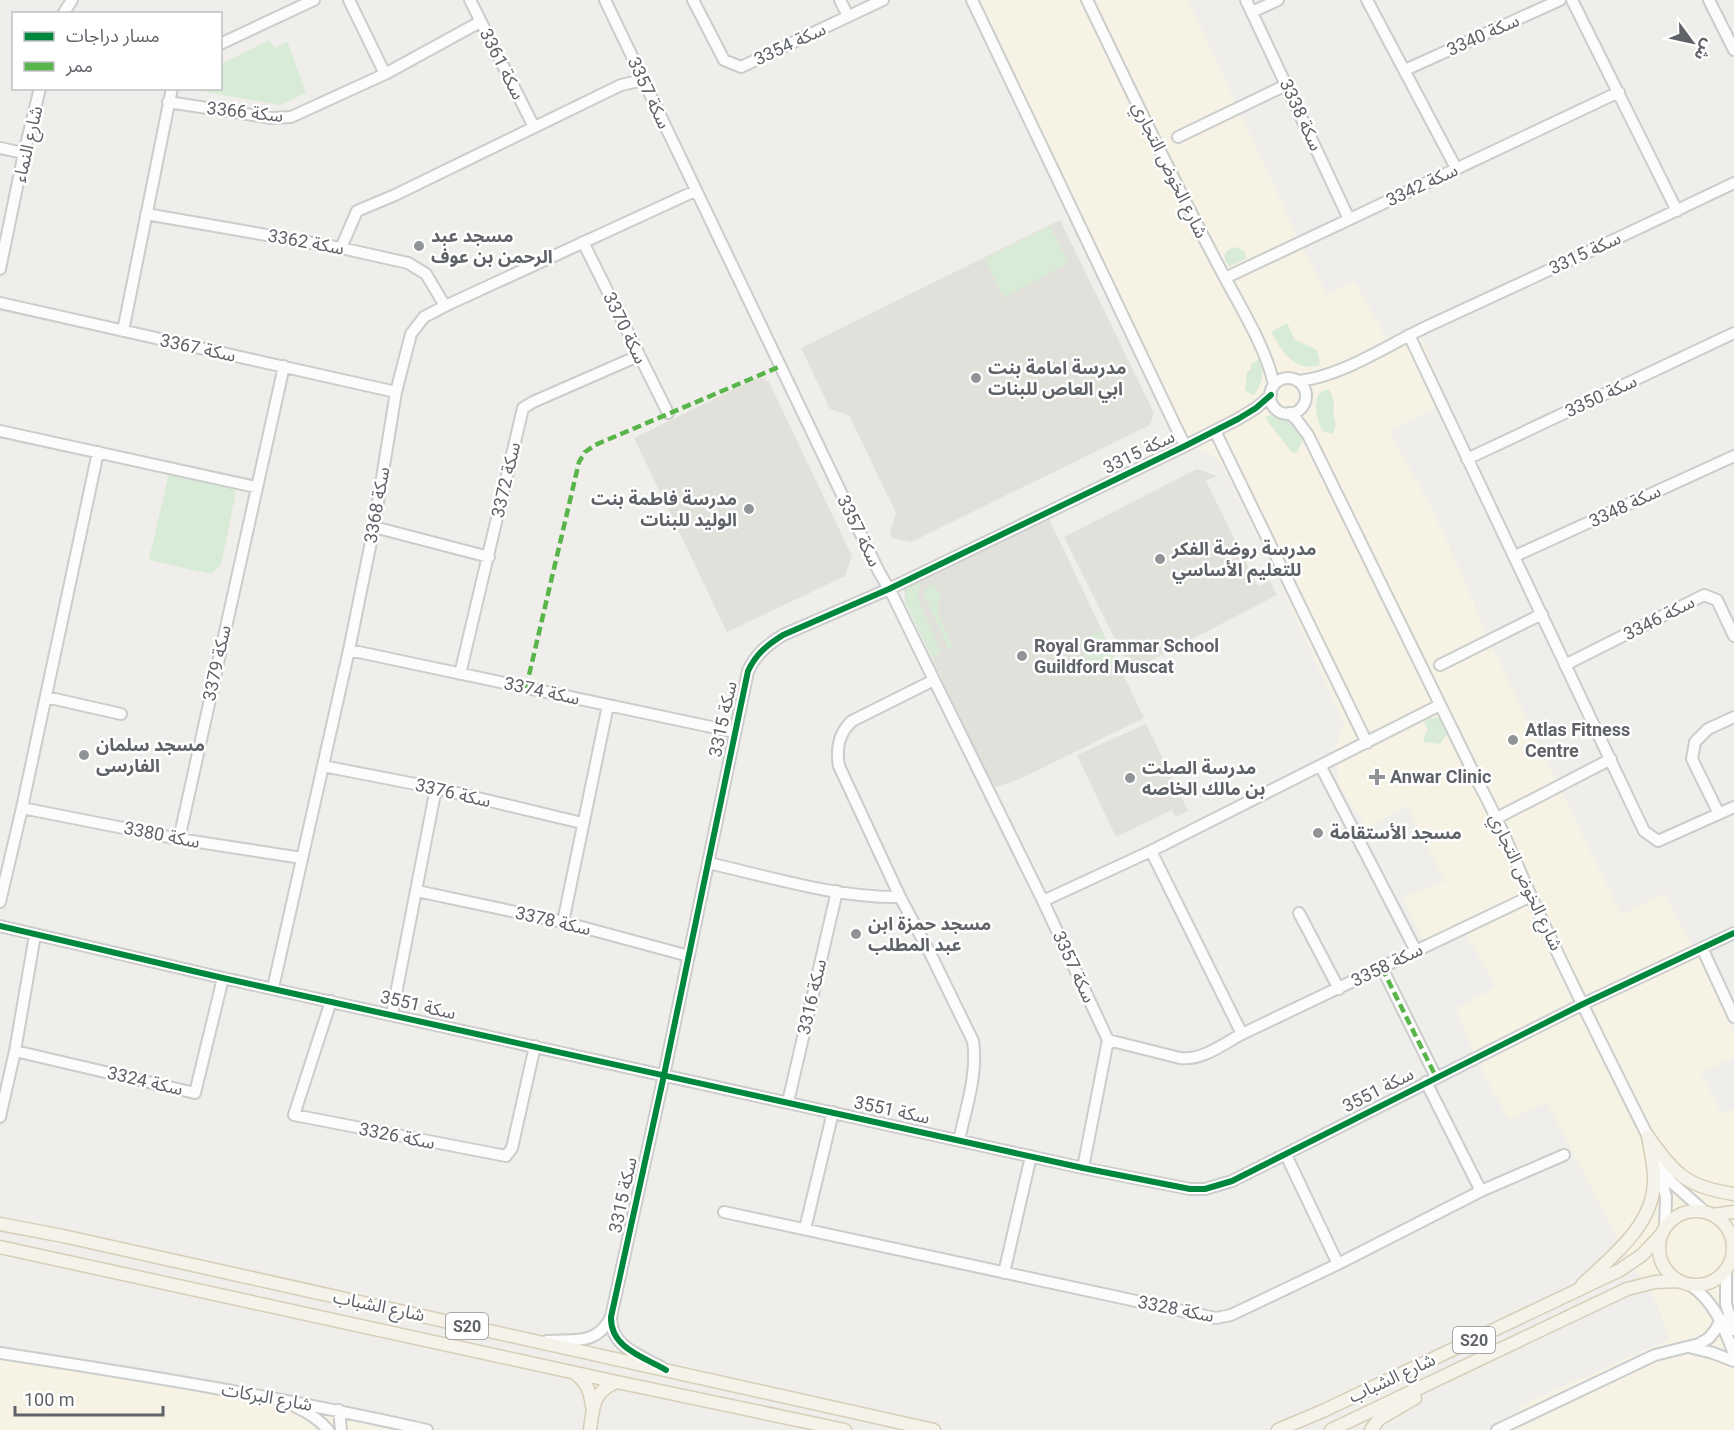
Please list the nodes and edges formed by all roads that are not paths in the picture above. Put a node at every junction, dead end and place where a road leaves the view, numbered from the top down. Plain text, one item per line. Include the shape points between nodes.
1 (314, 0) edge
2 (349, 0) edge
3 (470, 0) edge
4 (605, 0) edge
5 (693, 0) edge
6 (840, 0) edge
7 (883, 0) edge
8 (972, 0) edge
9 (1087, 0) edge
10 (1246, 0) edge
11 (1278, 0) edge
12 (1367, 0) edge
13 (1560, 0) edge
14 (1572, 0) edge
15 (1709, 0) edge
16 (1252, 12) junction
17 (848, 16) junction
18 (480, 22) junction
19 (222, 43) edge
20 (1733, 47) edge
21 (1406, 70) junction
22 (385, 74) junction
23 (643, 80) junction
24 (1286, 85) junction
25 (40, 90) edge
26 (171, 90) edge
27 (1619, 92) junction
28 (168, 102) junction
29 (534, 128) junction
30 (1178, 137) dead end
31 (0, 148) edge
32 (24, 153) junction
33 (1456, 168) junction
34 (1734, 183) edge
35 (695, 191) junction
36 (1677, 211) junction
37 (146, 214) junction
38 (1349, 219) junction
39 (5, 221) edge
40 (583, 242) junction
41 (341, 248) junction
42 (0, 269) edge
43 (1225, 278) junction
44 (0, 303) edge
45 (445, 306) junction
46 (123, 331) junction
47 (1409, 335) junction
48 (1734, 335) edge
49 (1256, 338) junction
50 (638, 356) junction
51 (284, 366) junction
52 (1338, 370) junction
53 (1294, 379) junction
54 (1273, 390) junction
55 (396, 392) junction
56 (1305, 400) junction
57 (1284, 412) junction
58 (668, 413) dead end
59 (1238, 419) junction
60 (0, 431) edge
61 (1215, 431) junction
62 (1308, 435) junction
63 (1185, 446) junction
64 (98, 452) junction
65 (1734, 456) edge
66 (1467, 459) junction
67 (256, 487) junction
68 (374, 527) junction
69 (1515, 556) junction
70 (489, 557) junction
71 (889, 590) junction
72 (1542, 614) junction
73 (1734, 636) edge
74 (350, 650) junction
75 (1440, 665) dead end
76 (1565, 665) junction
77 (460, 674) junction
78 (934, 680) junction
79 (46, 697) junction
80 (608, 705) junction
81 (1440, 705) junction
82 (121, 714) dead end
83 (1734, 717) edge
84 (735, 732) junction
85 (1367, 743) junction
86 (1611, 759) junction
87 (323, 765) junction
88 (1321, 766) junction
89 (436, 788) junction
90 (1734, 807) edge
91 (22, 808) junction
92 (1719, 814) junction
93 (1497, 818) junction
94 (582, 823) junction
95 (179, 839) junction
96 (1151, 851) junction
97 (302, 858) junction
98 (708, 863) junction
99 (417, 891) junction
100 (837, 891) junction
101 (1531, 896) junction
102 (900, 897) junction
103 (1043, 901) junction
104 (0, 902) edge
105 (1299, 913) dead end
106 (562, 922) junction
107 (0, 926) edge
108 (1734, 933) edge
109 (35, 935) junction
110 (1702, 948) junction
111 (1416, 951) junction
112 (689, 956) junction
113 (1382, 968) junction
114 (223, 978) junction
115 (273, 988) junction
116 (1339, 989) junction
117 (331, 1001) junction
118 (1583, 1004) junction
119 (392, 1014) junction
120 (1734, 1017) edge
121 (1242, 1034) junction
122 (1108, 1041) junction
123 (535, 1046) junction
124 (15, 1051) junction
125 (664, 1075) junction
126 (1431, 1080) junction
127 (788, 1102) junction
128 (832, 1112) junction
129 (0, 1117) edge
130 (1648, 1136) junction
131 (959, 1140) junction
132 (1286, 1155) junction
133 (1564, 1155) dead end
134 (1031, 1156) junction
135 (1083, 1168) junction
136 (1481, 1191) junction
137 (1734, 1194) edge
138 (724, 1212) dead end
139 (1734, 1212) edge
140 (1708, 1213) junction
141 (0, 1224) edge
142 (805, 1229) junction
143 (1663, 1232) junction
144 (0, 1247) edge
145 (1733, 1256) edge
146 (1338, 1264) junction
147 (1725, 1271) junction
148 (1004, 1273) junction
149 (1684, 1283) junction
150 (1574, 1293) junction
151 (611, 1317) junction
152 (1721, 1319) junction
153 (1734, 1330) edge
154 (540, 1342) junction
155 (1689, 1347) junction
156 (0, 1353) edge
157 (1734, 1354) edge
158 (1734, 1361) edge
159 (1465, 1366) junction
160 (666, 1370) junction
161 (575, 1373) junction
162 (618, 1382) junction
163 (282, 1400) junction
164 (592, 1407) junction
165 (339, 1410) junction
166 (403, 1425) junction
167 (328, 1430) edge
168 (341, 1430) edge
169 (381, 1430) edge
170 (427, 1430) edge
171 (590, 1430) edge
172 (845, 1430) edge
173 (934, 1430) edge
174 (1278, 1430) edge
175 (1331, 1430) edge
176 (1371, 1430) edge
177 (1497, 1430) edge

1 - 19 street
2 - 22 street
3 - 18 street, سكة 3361
4 - 23 street, سكة 3357
5 - 17 street, سكة 3354 via 724,60 741,67
6 - 17 street
7 - 17 street, سكة 3354
8 - 63 street
9 - 43 street, شارع الخوض التجاري
10 - 16 street, سكة 3338
11 - 16 street
12 - 21 street
13 - 21 street, سكة 3340
14 - 27 street
15 - 20 street
16 - 24 street, سكة 3338
18 - 22 street, سكة 3366
18 - 29 street, سكة 3361
21 - 33 street
22 - 28 street, سكة 3366 via 291,117 272,118
23 - 29 street via 621,85
23 - 35 street, سكة 3357
24 - 30 street
24 - 38 street, سكة 3338
25 - 32 street, شارع النماء
26 - 28 street
27 - 33 street, سكة 3342
27 - 36 street
28 - 37 street
29 - 41 street via 357,211
31 - 32 street
32 - 39 street, شارع النماء
33 - 38 street, سكة 3342
34 - 36 street, سكة 3315
35 - 40 street, سكة 3368
35 - 71 street, سكة 3357
36 - 47 street, سكة 3315
37 - 41 street, سكة 3362
37 - 46 street
38 - 43 street, سكة 3342
39 - 42 street, شارع النماء
40 - 45 street, سكة 3368
40 - 50 street, سكة 3370
41 - 45 street, سكة 3362 via 414,266 430,279
43 - 49 street, شارع الخوض التجاري
44 - 46 street, سكة 3367
45 - 55 street, سكة 3368 via 424,317 411,334
46 - 51 street, سكة 3367
47 - 52 street, سكة 3315
47 - 66 street
48 - 66 street, سكة 3350
49 - 53 street, شارع الخوض التجاري
49 - 54 street, شارع الخوض التجاري
50 - 58 street, سكة 3370
50 - 70 street, سكة 3372 via 523,408
51 - 55 street, سكة 3367
51 - 67 street, سكة 3379
52 - 53 street, سكة 3315
52 - 56 street, سكة 3315 via 1318,383
53 - 54 street via 1283,379
53 - 56 street via 1305,389
54 - 57 street via 1271,401
54 - 59 street, سكة 3315 via 1256,408
55 - 68 street, سكة 3368
56 - 57 street via 1300,409
56 - 62 street, شارع الخوض التجاري
57 - 59 street, سكة 3315
57 - 62 street, شارع الخوض التجاري via 1296,419
59 - 61 street, سكة 3315
60 - 64 street
61 - 63 street, سكة 3315
61 - 85 street
62 - 81 street, شارع الخوض التجاري
63 - 71 street, سكة 3315
64 - 67 street
64 - 79 street
65 - 69 street, سكة 3348
66 - 69 street
67 - 95 street, سكة 3379
68 - 70 street
68 - 74 street, سكة 3368
69 - 72 street
70 - 77 street, سكة 3372
71 - 78 street, سكة 3357
71 - 84 street, سكة 3315 via 768,644 748,671
72 - 75 street
72 - 76 street
73 - 76 street, سكة 3346 via 1717,600 1704,595
74 - 77 street, سكة 3374
74 - 87 street, سكة 3368
76 - 86 street
77 - 80 street, سكة 3374
78 - 102 street via 852,721 838,743 839,766
78 - 103 street, سكة 3357
79 - 82 street
79 - 91 street
80 - 84 street, سكة 3374
80 - 94 street
81 - 85 street
81 - 93 street, شارع الخوض التجاري
83 - 92 street via 1708,729 1695,742 1692,759
84 - 98 street, سكة 3315
85 - 88 street
86 - 92 street via 1644,831 1658,841
86 - 93 street
87 - 89 street, سكة 3376
87 - 97 street, سكة 3368
88 - 96 street
88 - 111 street
89 - 94 street, سكة 3376
89 - 99 street
90 - 92 street
91 - 95 street, سكة 3380
91 - 104 street
93 - 101 street, شارع الخوض التجاري
94 - 106 street
95 - 97 street, سكة 3380
96 - 103 street
96 - 121 street
97 - 115 street, سكة 3368
98 - 100 street
98 - 112 street, سكة 3315
99 - 106 street, سكة 3378
99 - 119 street
100 - 102 street
100 - 127 street, سكة 3316
101 - 111 street, سكة 3358
101 - 118 street, شارع الخوض التجاري
102 - 131 street via 973,1041 974,1069
103 - 122 street, سكة 3357
105 - 116 street
106 - 112 street, سكة 3378
107 - 109 street, سكة 3551
108 - 110 street, سكة 3551
109 - 114 street, سكة 3551
109 - 124 street
110 - 118 street, سكة 3551
110 - 120 street
111 - 113 street, سكة 3358
112 - 125 street, سكة 3315
113 - 116 street, سكة 3358
113 - 126 street
114 - 115 street, سكة 3551
114 - 124 street, سكة 3324 via 195,1093
115 - 117 street, سكة 3551
116 - 121 street, سكة 3358
117 - 119 street, سكة 3551
117 - 123 street, سكة 3326 via 294,1115 506,1156 512,1148
118 - 126 street, سكة 3551
118 - 130 street, شارع الخوض التجاري
119 - 123 street, سكة 3551
121 - 122 street, سكة 3358 via 1190,1059
122 - 135 street
123 - 125 street, سكة 3551
124 - 129 street
125 - 127 street, سكة 3551
125 - 151 street, سكة 3315
126 - 132 street, سكة 3551
126 - 136 street
127 - 128 street, سكة 3551
128 - 131 street, سكة 3551
128 - 142 street
130 - 137 main road via 1675,1172 1709,1190
130 - 140 street, شارع الخوض التجاري via 1670,1181
130 - 143 street, شارع الخوض التجاري via 1664,1184
130 - 150 main road via 1654,1180 1652,1198 1641,1222
131 - 134 street, سكة 3551
132 - 135 street, سكة 3551 via 1205,1189
132 - 146 street
133 - 136 street, سكة 3328
134 - 135 street, سكة 3551
134 - 148 street
136 - 146 street, سكة 3328
138 - 142 street, سكة 3328
139 - 140 main road, S20
140 - 143 main road, S20 via 1686,1212
140 - 145 main road via 1721,1220 1732,1237
141 - 154 main road, شارع الشباب / S20
142 - 148 street, سكة 3328
143 - 149 main road via 1660,1257 1664,1266
143 - 150 main road, شارع الشباب / S20 via 1642,1255
144 - 161 main road, شارع الشباب / S20
145 - 147 main road
146 - 148 street, سكة 3328 via 1231,1315 1216,1318
147 - 149 main road, S20 via 1709,1283
147 - 153 street via 1726,1304
149 - 152 street via 1707,1299
149 - 159 main road, شارع الشباب / S20 via 1655,1282 1627,1290
150 - 174 main road, شارع الشباب / S20
151 - 154 street via 604,1330 594,1337
151 - 160 street via 613,1332 620,1343
152 - 155 street via 1709,1338
152 - 157 street
154 - 160 main road, شارع الشباب / S20
155 - 158 street
155 - 177 street via 1655,1355
156 - 163 street, شارع البركات
159 - 175 main road, شارع الشباب / S20
159 - 176 main road via 1379,1419
160 - 173 main road, شارع الشباب / S20
161 - 162 main road, شارع الشباب / S20
161 - 164 main road via 590,1390
162 - 164 main road via 598,1394
162 - 172 main road, شارع الشباب / S20
163 - 165 street, شارع البركات
163 - 167 street via 310,1413
164 - 171 main road
165 - 166 street, شارع البركات
165 - 168 street
166 - 169 street
166 - 170 street, شارع البركات

